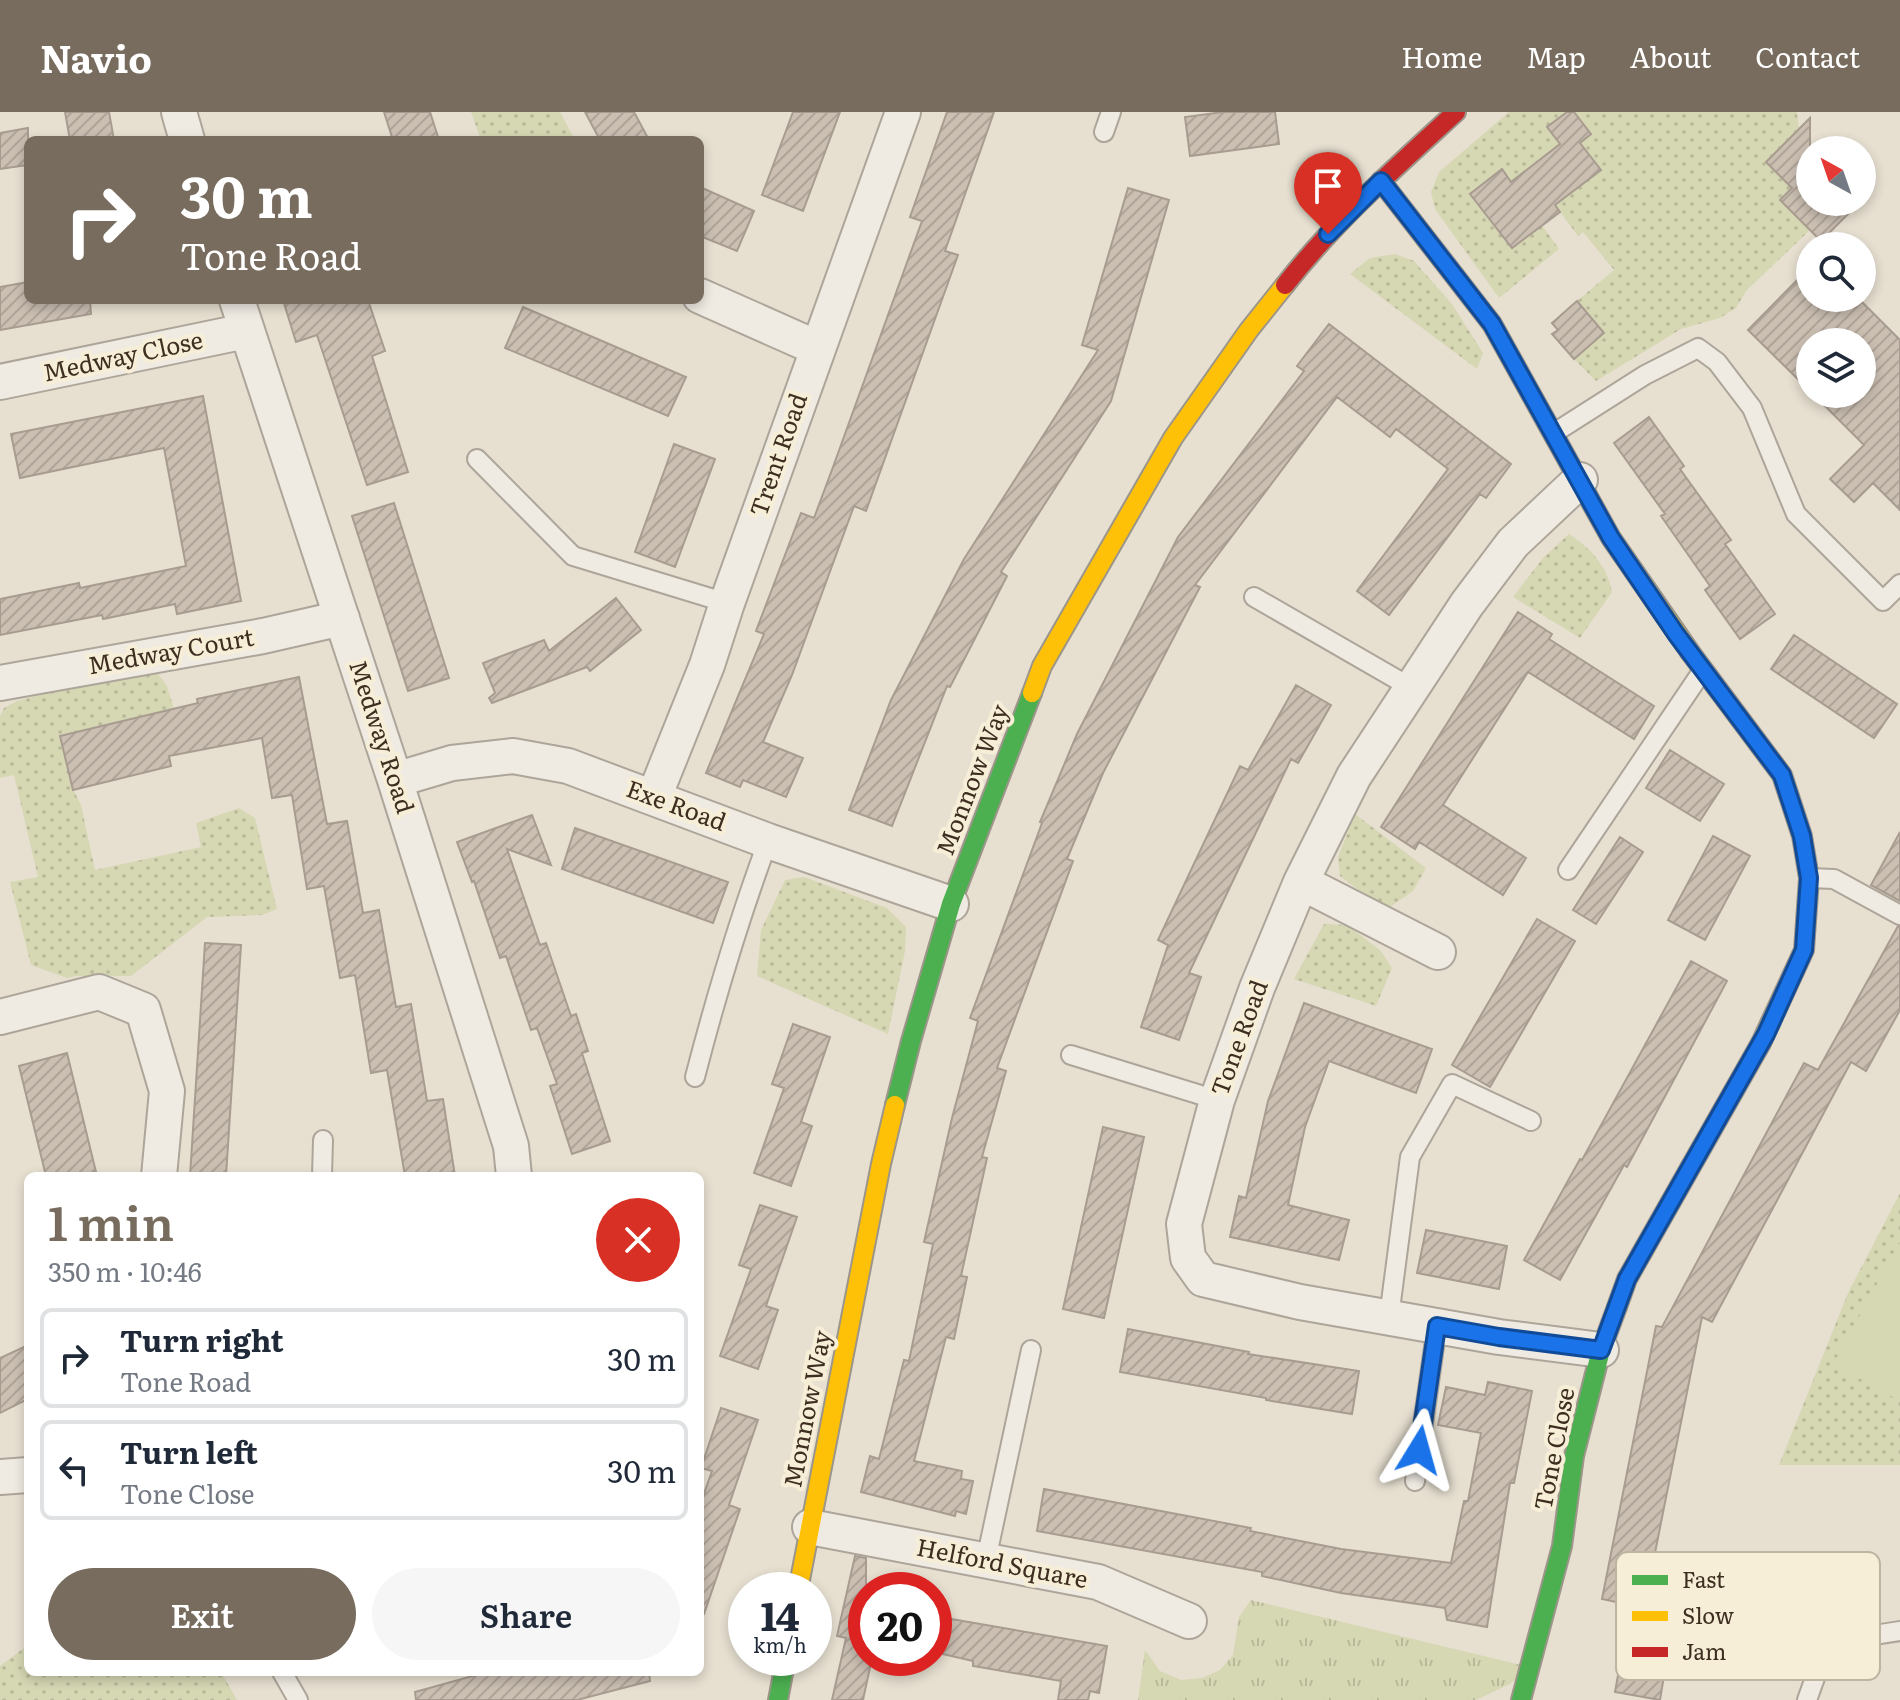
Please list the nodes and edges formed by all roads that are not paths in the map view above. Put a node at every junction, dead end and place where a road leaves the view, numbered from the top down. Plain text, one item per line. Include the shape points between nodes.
1 (179, 112) edge
2 (903, 112) edge
3 (1111, 112) edge
4 (1456, 112) edge
5 (1104, 132) dead end
6 (186, 136) edge
7 (1381, 181) junction
8 (704, 298) edge
9 (242, 316) edge
10 (817, 348) junction
11 (0, 382) edge
12 (1554, 433) junction
13 (477, 459) dead end
14 (1580, 480) junction
15 (1900, 584) edge
16 (1254, 597) dead end
17 (727, 603) junction
18 (342, 618) junction
19 (1704, 669) junction
20 (0, 683) edge
21 (1410, 687) junction
22 (395, 780) junction
23 (654, 797) junction
24 (768, 841) junction
25 (1568, 870) dead end
26 (1809, 878) junction
27 (1301, 882) junction
28 (951, 904) junction
29 (1900, 915) edge
30 (1438, 952) dead end
31 (0, 1017) edge
32 (1071, 1055) dead end
33 (695, 1077) dead end
34 (1217, 1100) junction
35 (1531, 1121) dead end
36 (323, 1140) dead end
37 (159, 1172) edge
38 (322, 1172) edge
39 (514, 1172) edge
40 (1389, 1317) junction
41 (1437, 1326) junction
42 (1031, 1350) dead end
43 (1601, 1350) junction
44 (24, 1475) edge
45 (0, 1477) edge
46 (1415, 1481) dead end
47 (810, 1527) junction
48 (986, 1560) junction
49 (801, 1572) edge
50 (1189, 1621) dead end
51 (1900, 1631) edge
52 (1880, 1634) edge
53 (284, 1676) edge
54 (783, 1676) edge
55 (1814, 1680) edge
56 (298, 1700) edge
57 (778, 1700) edge
58 (1521, 1700) edge
59 (1807, 1700) edge

1 - 6 street
2 - 10 street, Trent Road
3 - 5 lane
4 - 7 street, Monnow Way
7 - 12 street, Tone Close via 1492,324
7 - 28 street, Monnow Way via 1311,252 1173,438 1042,666
8 - 10 street
9 - 11 street, Medway Close
9 - 18 street, Medway Road
10 - 17 street, Trent Road
12 - 14 street, Tone Close
12 - 15 lane via 1698,348 1717,362 1752,408 1796,514 1883,601
13 - 17 lane via 573,556
14 - 19 street, Tone Close via 1611,538
14 - 21 street, Tone Road via 1513,543
16 - 21 lane
17 - 23 street, Trent Road
18 - 20 street, Medway Court
18 - 22 street, Medway Road
19 - 25 lane
19 - 26 street, Tone Close via 1782,775
21 - 27 street, Tone Road via 1354,776
22 - 23 street, Exe Road via 452,763 513,756 568,766
22 - 39 street, Medway Road via 511,1146
23 - 24 street, Exe Road
24 - 28 street, Exe Road
24 - 33 lane via 741,912
26 - 29 lane via 1834,879
26 - 43 street, Tone Close via 1804,950 1766,1034 1627,1279
27 - 30 street
27 - 34 street, Tone Road
28 - 47 street, Monnow Way via 881,1164
31 - 37 street via 99,992 143,1010 167,1091
32 - 34 lane
34 - 40 street, Tone Road via 1184,1224 1188,1258 1203,1279
35 - 40 lane via 1452,1084 1410,1157
36 - 38 lane
40 - 41 street, Tone Road
41 - 43 street, Tone Road
41 - 46 lane
42 - 48 lane
43 - 58 street, Tone Close via 1574,1456 1562,1546
44 - 45 street
47 - 48 street, Helford Square
47 - 49 street, Monnow Way
48 - 50 street, Helford Square via 1098,1582
51 - 52 lane
53 - 56 lane
54 - 57 street
55 - 59 lane

